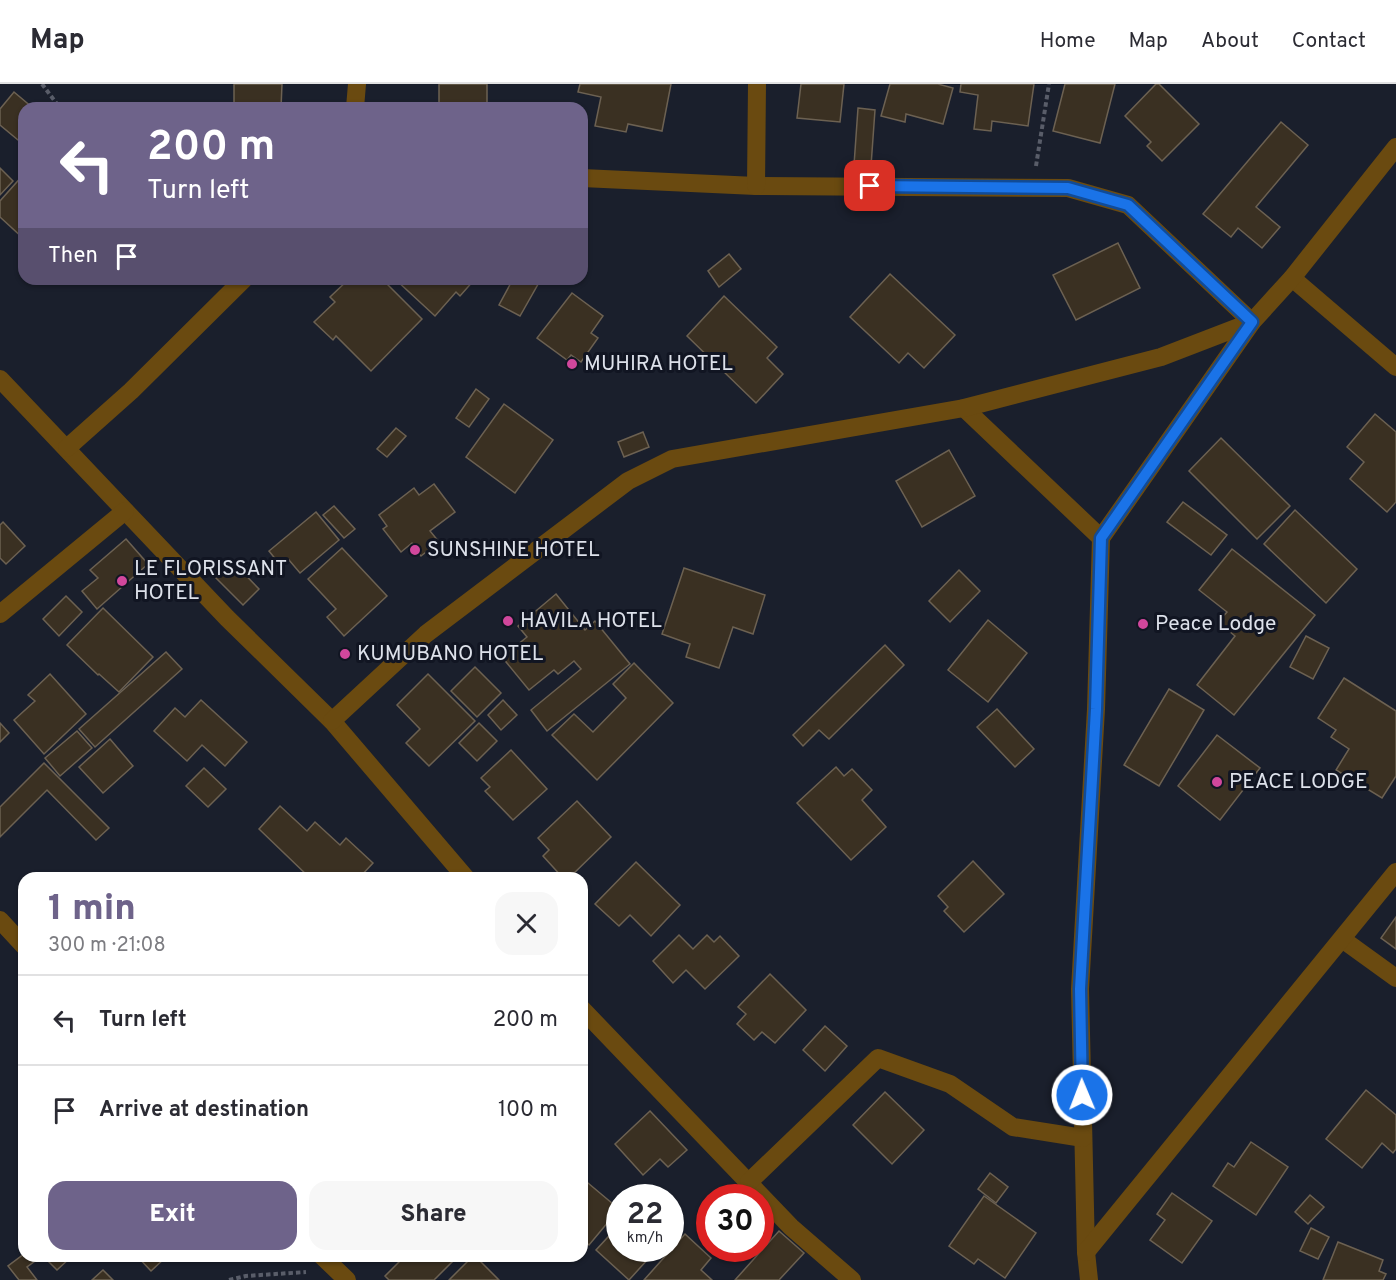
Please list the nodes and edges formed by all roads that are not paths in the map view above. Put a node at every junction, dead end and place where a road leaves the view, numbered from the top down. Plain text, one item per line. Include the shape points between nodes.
1 (357, 84) edge
2 (757, 84) edge
3 (356, 102) edge
4 (1396, 147) edge
5 (588, 178) edge
6 (756, 186) junction
7 (1292, 278) junction
8 (238, 285) edge
9 (1252, 322) junction
10 (1396, 367) edge
11 (0, 379) edge
12 (964, 408) junction
13 (67, 448) junction
14 (124, 511) junction
15 (1101, 538) junction
16 (0, 614) edge
17 (332, 721) junction
18 (461, 872) edge
19 (1396, 872) edge
20 (0, 920) edge
21 (1341, 939) junction
22 (18, 940) edge
23 (1396, 978) edge
24 (588, 1015) edge
25 (1083, 1137) junction
26 (748, 1182) junction
27 (1086, 1252) junction
28 (328, 1262) edge
29 (342, 1275) edge
30 (852, 1280) edge
31 (1089, 1280) edge

1 - 3 street
2 - 6 street
4 - 7 street
5 - 6 street
6 - 9 street via 1068,188 1128,205
7 - 9 street
7 - 10 street
8 - 13 street
9 - 12 street via 1161,357
9 - 15 street
11 - 13 street
12 - 15 street
12 - 17 street via 672,459 628,481 426,634
13 - 14 street
14 - 16 street
14 - 17 street
15 - 25 street via 1080,989
17 - 18 street
19 - 21 street
20 - 22 street
21 - 23 street
21 - 27 street
24 - 26 street
25 - 26 street via 1013,1127 950,1084 878,1058
25 - 27 street
26 - 30 street via 791,1227
27 - 31 street
28 - 29 street

